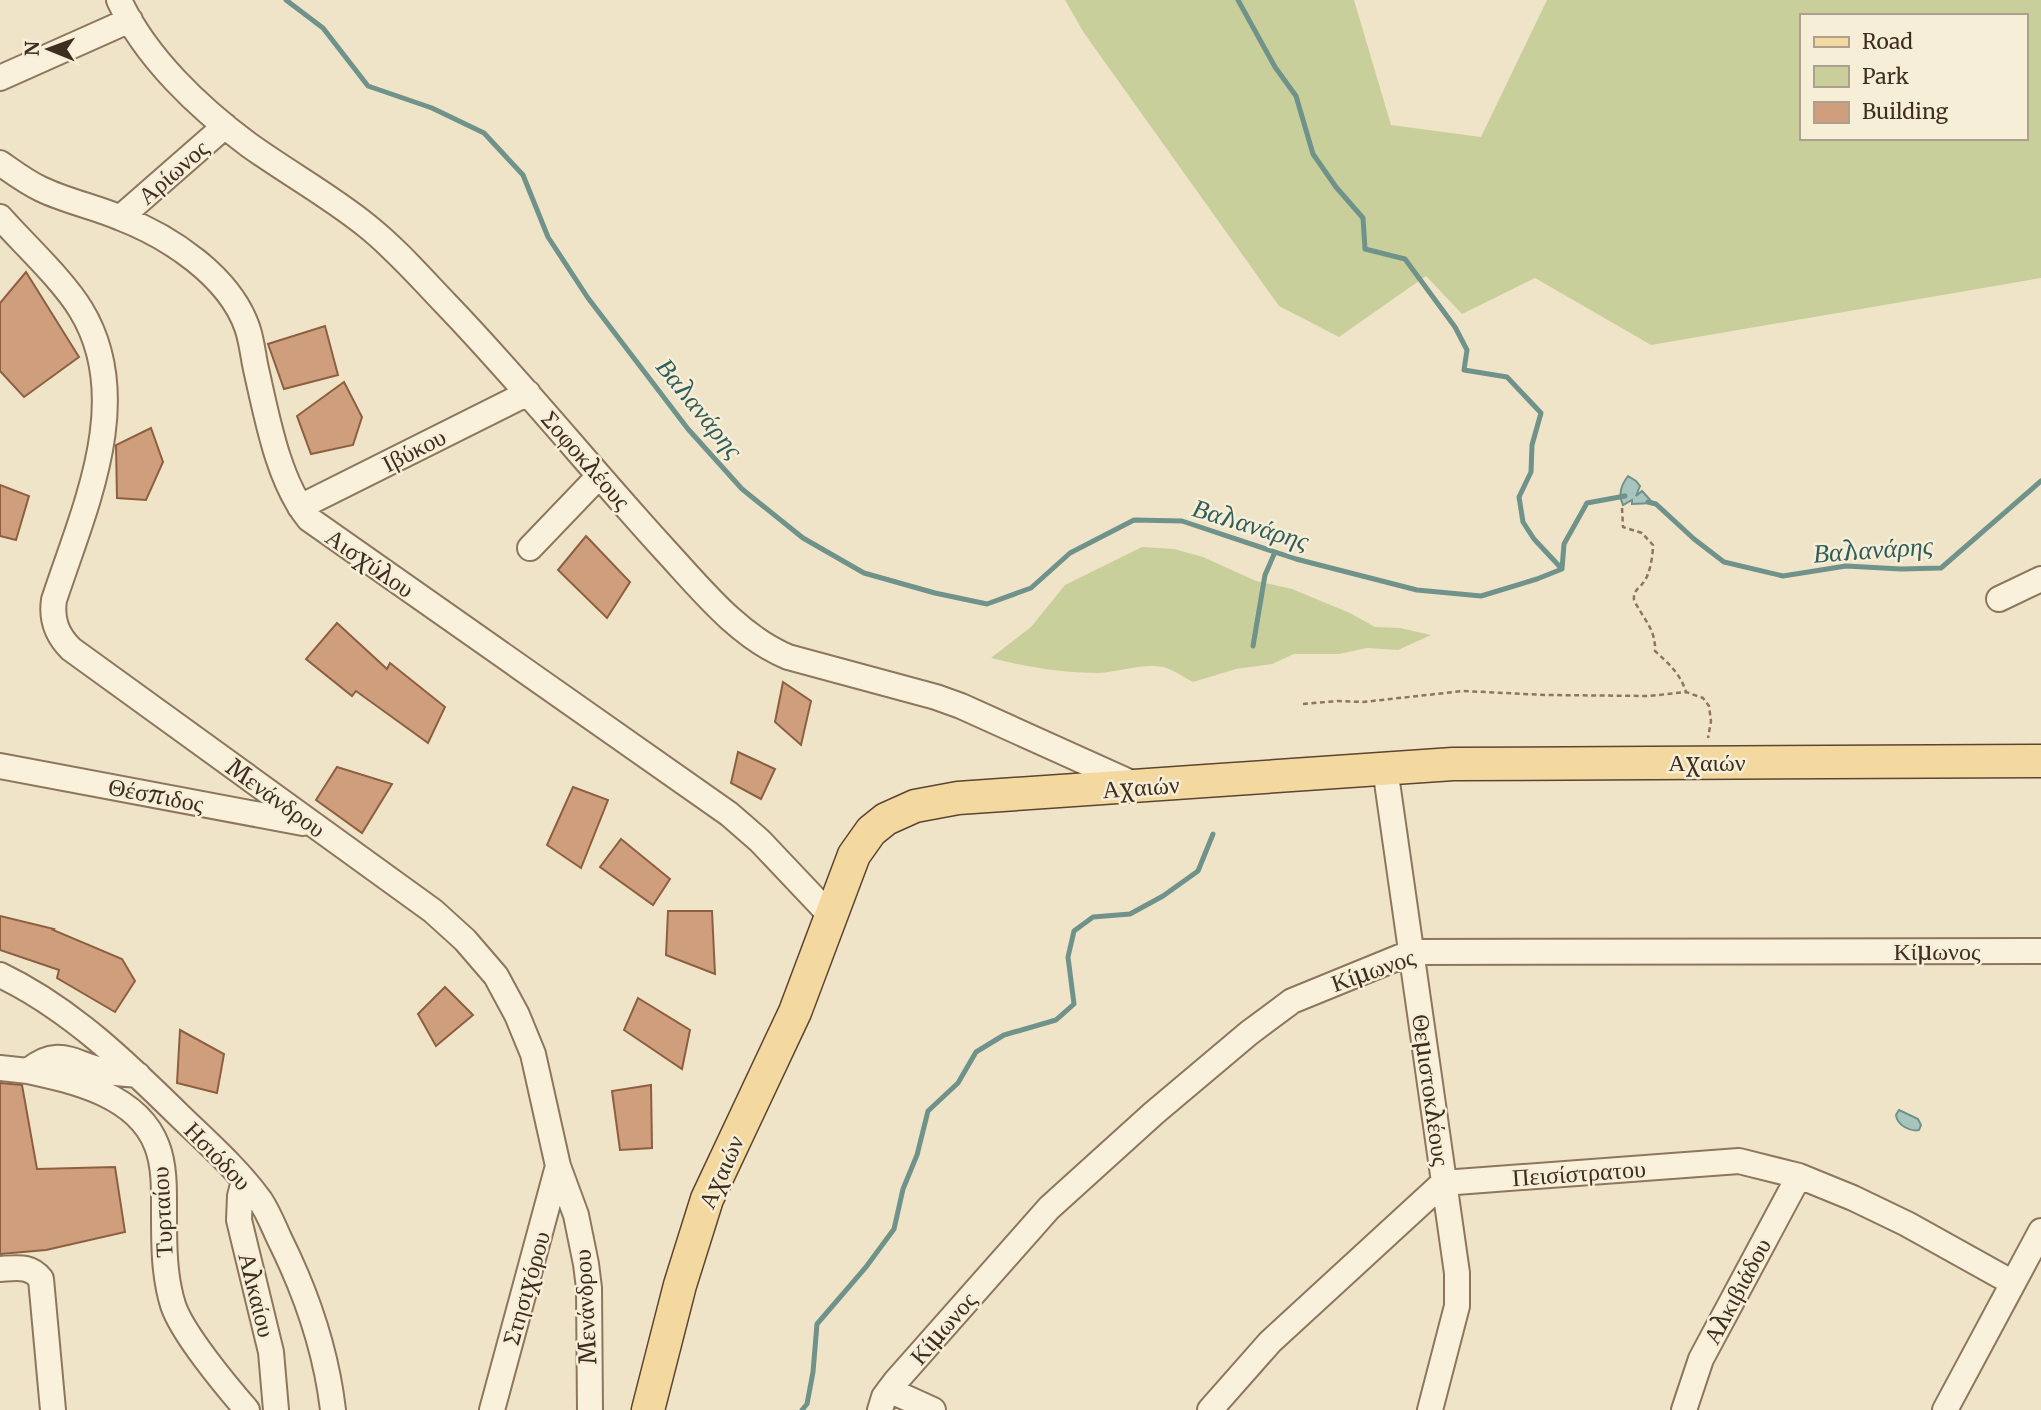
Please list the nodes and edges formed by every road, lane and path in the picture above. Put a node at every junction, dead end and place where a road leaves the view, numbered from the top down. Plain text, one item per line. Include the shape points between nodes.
1 (125, 10) edge
2 (0, 78) edge
3 (225, 126) junction
4 (0, 163) edge
5 (0, 217) edge
6 (121, 217) junction
7 (528, 393) junction
8 (598, 476) junction
9 (300, 507) junction
10 (1622, 508) dead end
11 (530, 548) dead end
12 (2041, 579) edge
13 (1999, 599) dead end
14 (1686, 692) junction
15 (1303, 704) dead end
16 (2041, 761) edge
17 (1695, 762) junction
18 (0, 766) edge
19 (1385, 768) junction
20 (1140, 787) junction
21 (311, 824) junction
22 (831, 916) junction
23 (2041, 951) edge
24 (1412, 953) junction
25 (0, 975) edge
26 (0, 1069) edge
27 (28, 1071) junction
28 (138, 1075) junction
29 (558, 1166) junction
30 (1799, 1176) junction
31 (244, 1181) junction
32 (1443, 1183) junction
33 (2041, 1231) edge
34 (0, 1269) edge
35 (2013, 1283) junction
36 (885, 1400) edge
37 (53, 1410) edge
38 (247, 1410) edge
39 (276, 1410) edge
40 (333, 1410) edge
41 (492, 1410) edge
42 (590, 1410) edge
43 (648, 1410) edge
44 (933, 1410) edge
45 (1210, 1410) edge
46 (1430, 1410) edge
47 (1684, 1410) edge
48 (1945, 1410) edge

1 - 2 street
1 - 3 street, Σοφοκλέους via 172,74
3 - 6 street, Αρίωνος
3 - 7 street, Σοφοκλέους via 368,226
4 - 6 street, Αισχύλου via 43,190
5 - 21 street, Μενάνδρου via 80,308 94,335 102,366 104,421 97,467 54,600 60,636 71,649
6 - 9 street, Αισχύλου via 188,257 240,311 279,458
7 - 8 street, Σοφοκλέους
7 - 9 street, Ιβύκου
8 - 11 street
8 - 20 street, Σοφοκλέους via 693,580 767,647 961,706
9 - 22 street, Αισχύλου via 328,534 729,814
10 - 14 path via 1623,527 1642,533 1653,545 1647,578 1637,588 1634,600 1653,630 1655,651 1682,678
12 - 13 street
14 - 15 path via 1649,696 1463,691
14 - 17 path via 1703,698 1709,706 1706,747
16 - 17 main road, Αχαιών
17 - 19 main road, Αχαιών
18 - 21 street, Θέσπιδος
19 - 20 main road, Αχαιών
19 - 24 street, Θεμιστοκλέους
20 - 22 main road, Αχαιών via 958,799 906,810 878,825 865,839
21 - 29 street, Μενάνδρου via 433,911 466,940 496,976 533,1054
22 - 43 main road, Αχαιών via 779,1049 708,1199
23 - 24 street, Κίμωνος
24 - 32 street, Θεμιστοκλέους
24 - 36 street, Κίμωνος via 1292,1001 1154,1112 1049,1208
25 - 28 street, Ησιόδου via 52,1003
26 - 27 street, Τυρταίου
27 - 28 street via 42,1061 60,1057 102,1071
27 - 38 street, Τυρταίου via 110,1097 133,1113 151,1134 162,1167 166,1275 173,1306 189,1335
28 - 31 street, Ησιόδου
29 - 41 street, Στησιχόρου
29 - 42 street, Μενάνδρου via 576,1215 586,1264
30 - 32 street, Πεισίστρατου via 1739,1161
30 - 35 street, Πεισίστρατου via 1908,1224
30 - 47 street, Αλκιβιάδου via 1701,1359
31 - 39 street, Αλκαίου via 239,1220 271,1352
31 - 40 street, Ησιόδου via 266,1211 295,1272 322,1349
32 - 45 street via 1270,1342
32 - 46 street, Θεμιστοκλέους via 1457,1273 1457,1306
33 - 35 street
34 - 37 street via 34,1271 41,1279
35 - 48 street
36 - 44 street

